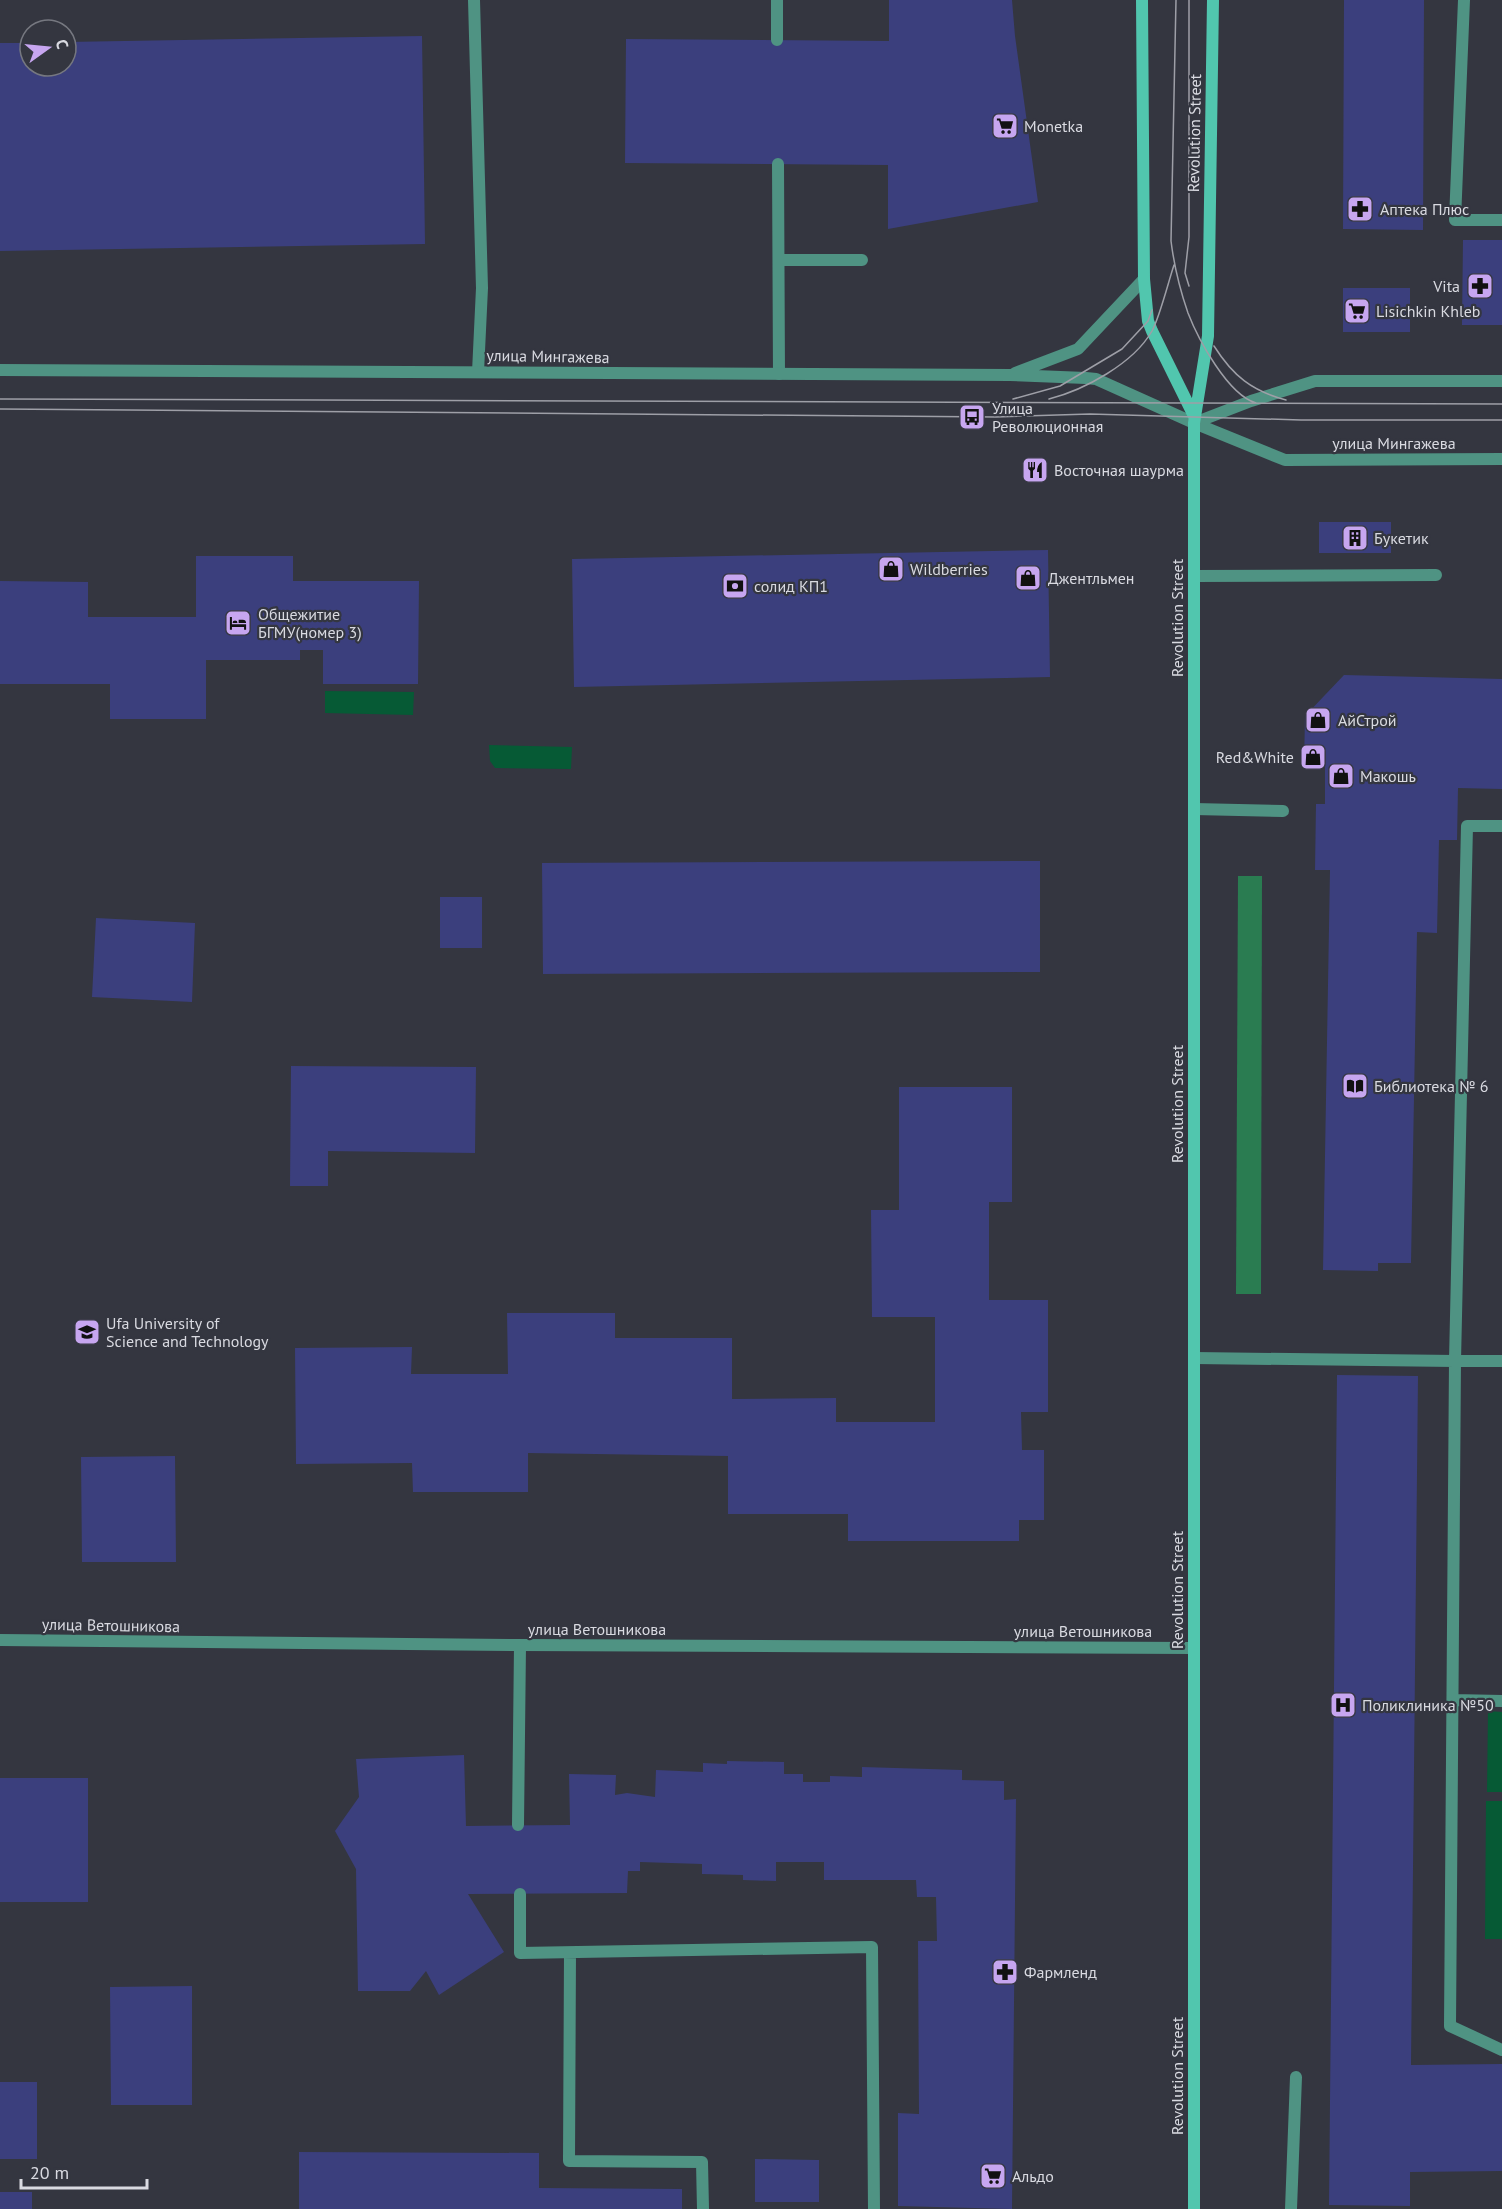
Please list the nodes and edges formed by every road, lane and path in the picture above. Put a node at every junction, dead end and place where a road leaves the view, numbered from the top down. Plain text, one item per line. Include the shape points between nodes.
1 (474, 0) edge
2 (777, 0) edge
3 (1142, 0) edge
4 (1213, 0) edge
5 (1464, 0) edge
6 (777, 40) dead end
7 (778, 164) dead end
8 (1502, 220) edge
9 (778, 260) junction
10 (862, 260) dead end
11 (1144, 279) junction
12 (0, 370) edge
13 (478, 372) junction
14 (779, 374) junction
15 (1010, 375) junction
16 (1502, 381) edge
17 (1194, 420) junction
18 (1502, 459) edge
19 (1436, 575) dead end
20 (1194, 576) junction
21 (1194, 809) junction
22 (1283, 811) dead end
23 (1502, 826) edge
24 (1194, 1358) junction
25 (1455, 1361) junction
26 (1502, 1361) edge
27 (0, 1640) edge
28 (520, 1646) junction
29 (1193, 1648) junction
30 (1453, 1700) junction
31 (1502, 1701) edge
32 (518, 1825) dead end
33 (520, 1894) dead end
34 (570, 1953) junction
35 (1502, 2050) edge
36 (1296, 2077) dead end
37 (703, 2209) edge
38 (874, 2209) edge
39 (1194, 2209) edge
40 (1291, 2209) edge

1 - 13 street via 482,288
2 - 6 street
3 - 11 main road
4 - 17 main road, Revolution Street via 1208,336
5 - 8 street via 1455,220
7 - 9 street
9 - 10 street
9 - 14 street
11 - 15 street via 1078,349
11 - 17 main road via 1148,321
12 - 13 street, улица Мингажева
13 - 14 street, улица Мингажева
14 - 15 street, улица Мингажева
15 - 17 street, улица Мингажева via 1096,379
16 - 17 street via 1315,381
17 - 18 street, улица Мингажева via 1285,460
17 - 20 main road, Revolution Street
19 - 20 street
20 - 21 main road, Revolution Street
21 - 22 street
21 - 24 main road, Revolution Street
23 - 25 street via 1467,826
24 - 25 street
24 - 29 main road, Revolution Street
25 - 26 street
25 - 30 street
27 - 28 street, улица Ветошникова
28 - 29 street, улица Ветошникова
28 - 32 street
29 - 39 main road, Revolution Street
30 - 31 street
30 - 35 street via 1450,2026
33 - 34 street via 520,1953
34 - 37 street via 569,2161 702,2162
34 - 38 street via 872,1947
36 - 40 street

